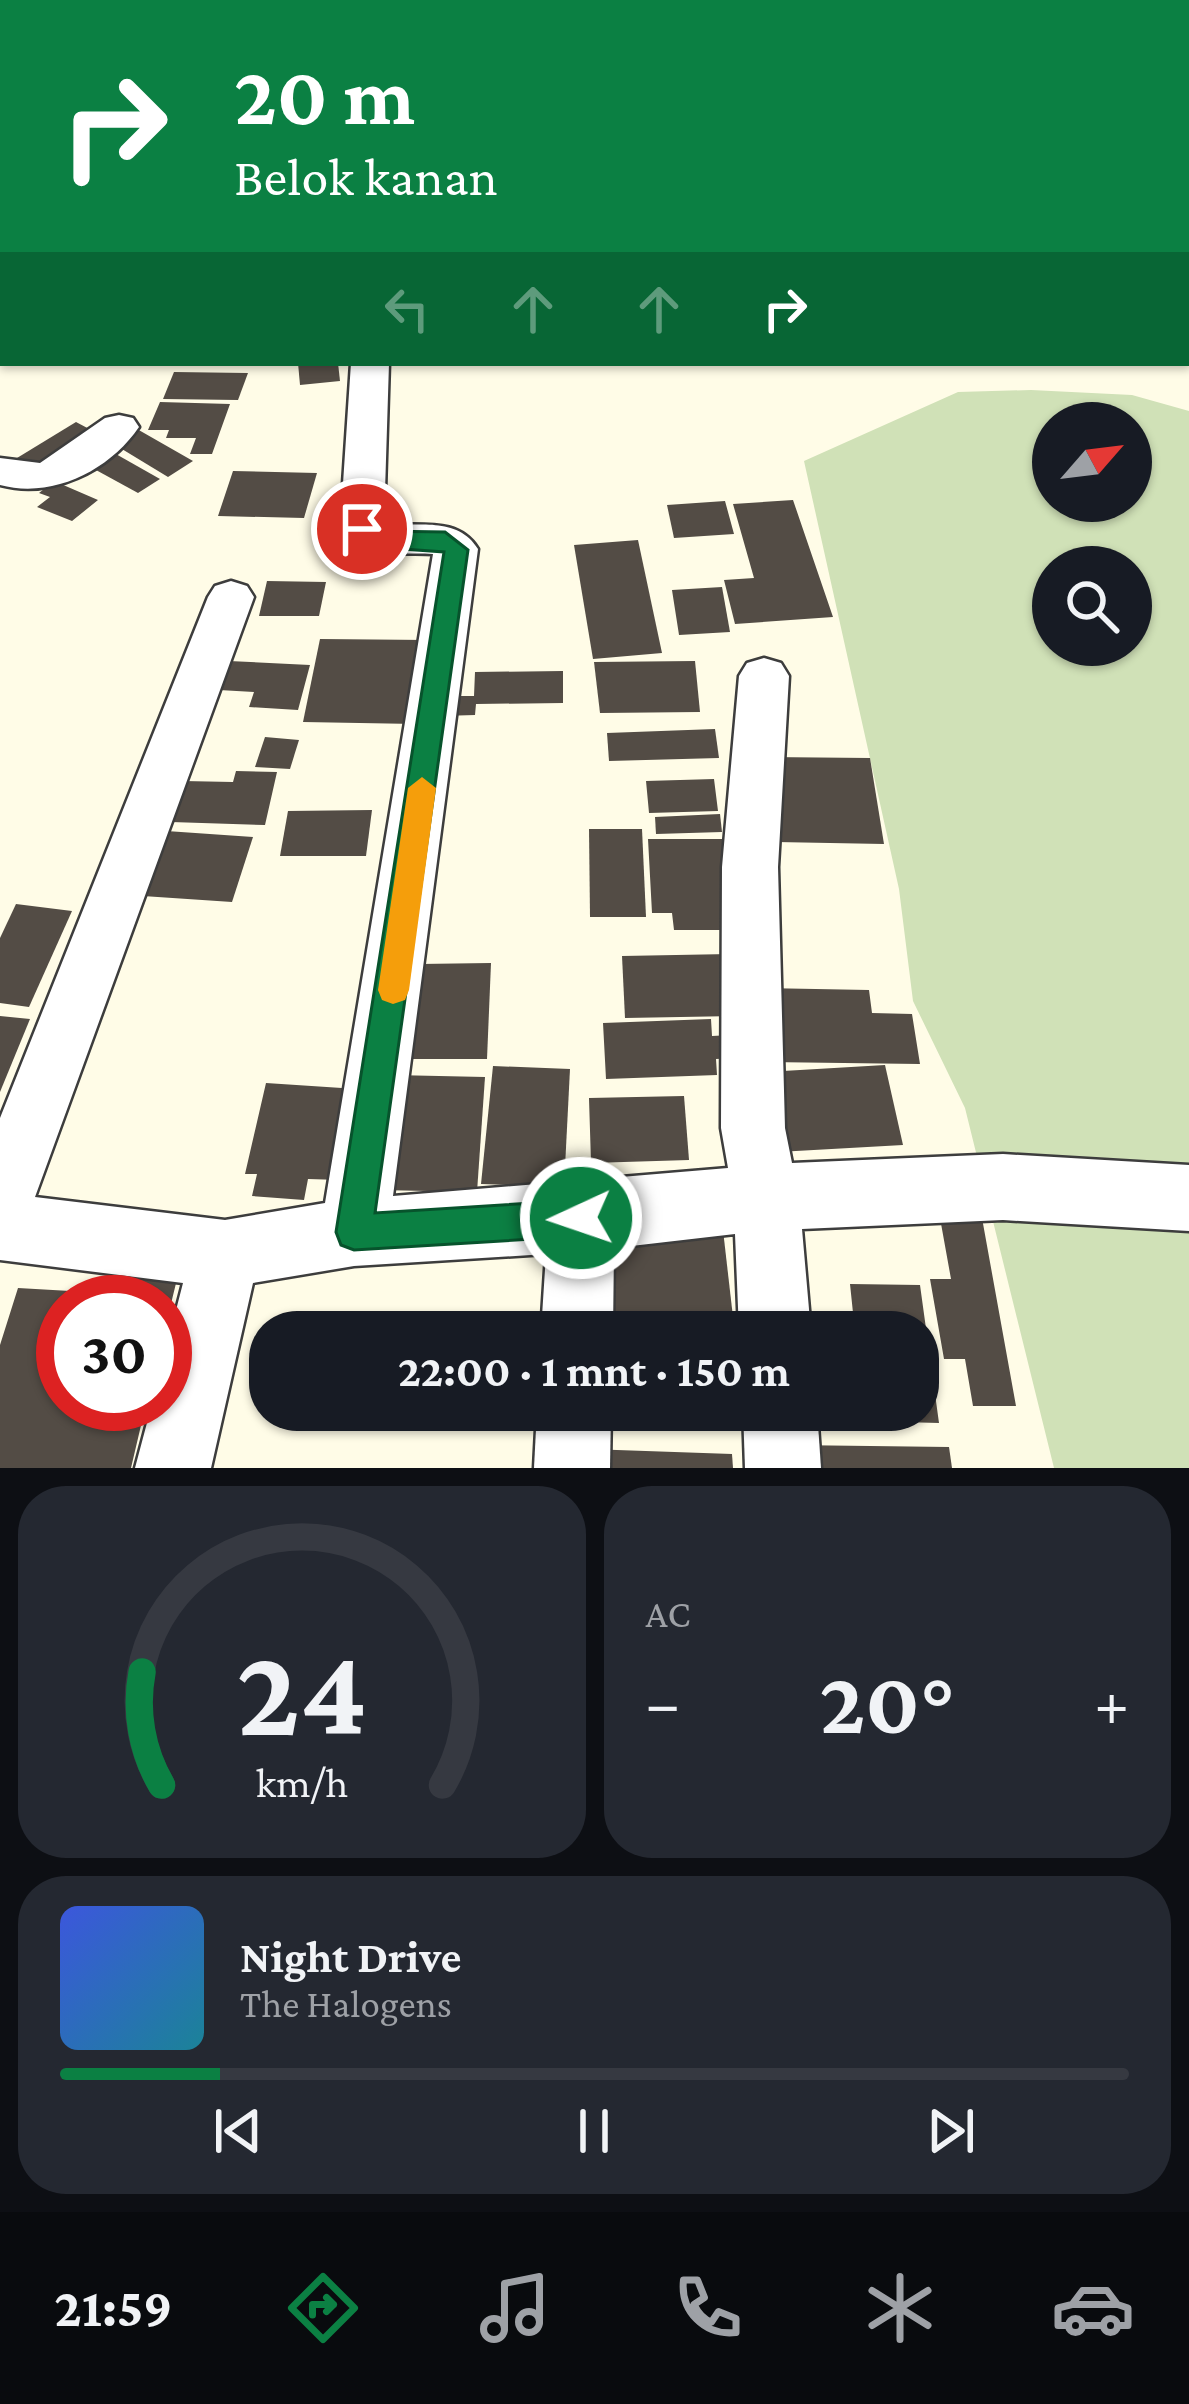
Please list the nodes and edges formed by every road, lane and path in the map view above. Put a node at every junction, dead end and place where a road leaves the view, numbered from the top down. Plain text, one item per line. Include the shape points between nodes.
1 (370, 366) edge
2 (119, 427) dead end
3 (0, 471) edge
4 (231, 597) dead end
5 (764, 676) dead end
6 (766, 1197) junction
7 (1189, 1198) edge
8 (0, 1202) edge
9 (581, 1218) junction
10 (0, 1226) edge
11 (354, 1232) junction
12 (226, 1254) junction
13 (578, 1311) edge
14 (774, 1311) edge
15 (573, 1431) edge
16 (781, 1431) edge
17 (173, 1468) edge
18 (572, 1468) edge
19 (783, 1468) edge

1 - 11 street via 362,529 374,539 445,540 456,550
2 - 3 street via 50,477 34,482
4 - 8 street
5 - 6 street via 750,867 754,1129
6 - 7 street via 1003,1187
6 - 9 street
6 - 14 street
9 - 11 street
9 - 13 street
10 - 12 street
11 - 12 street
12 - 17 street
15 - 18 street
16 - 19 street

